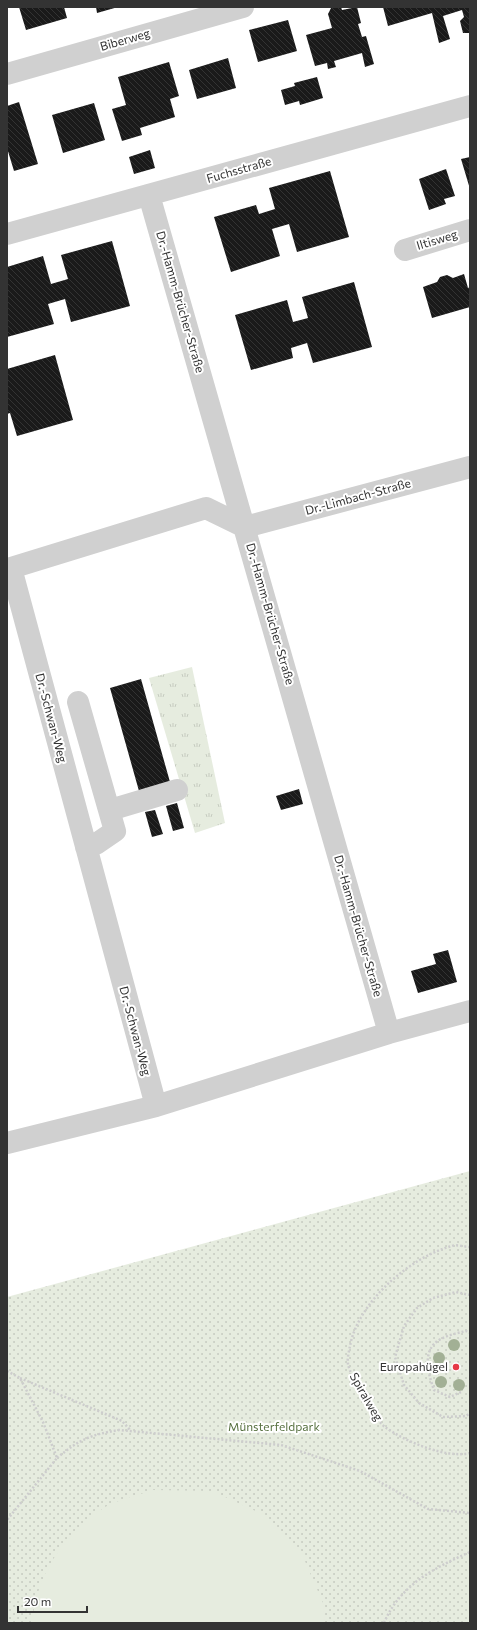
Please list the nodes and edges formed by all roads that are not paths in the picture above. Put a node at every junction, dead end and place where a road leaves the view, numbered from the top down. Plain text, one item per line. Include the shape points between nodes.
1 (242, 7) edge
2 (7, 74) edge
3 (470, 106) edge
4 (149, 195) junction
5 (470, 230) edge
6 (7, 234) edge
7 (405, 250) dead end
8 (470, 467) edge
9 (245, 527) junction
10 (78, 702) dead end
11 (177, 790) dead end
12 (110, 810) junction
13 (86, 847) junction
14 (470, 1011) edge
15 (389, 1033) junction
16 (156, 1106) junction
17 (7, 1143) edge

1 - 2 street, Biberweg
3 - 4 street, Fuchsstraße
4 - 6 street, Fuchsstraße
4 - 9 street, Dr.-Hamm-Brücher-Straße
5 - 7 street, Iltisweg
8 - 9 street, Dr.-Limbach-Straße
9 - 13 street, Dr.-Schwan-Weg via 206,508 11,568
9 - 15 street, Dr.-Hamm-Brücher-Straße
10 - 12 street
11 - 12 street
12 - 13 street via 115,831 96,844
13 - 16 street, Dr.-Schwan-Weg
14 - 15 street
15 - 16 street
16 - 17 street

